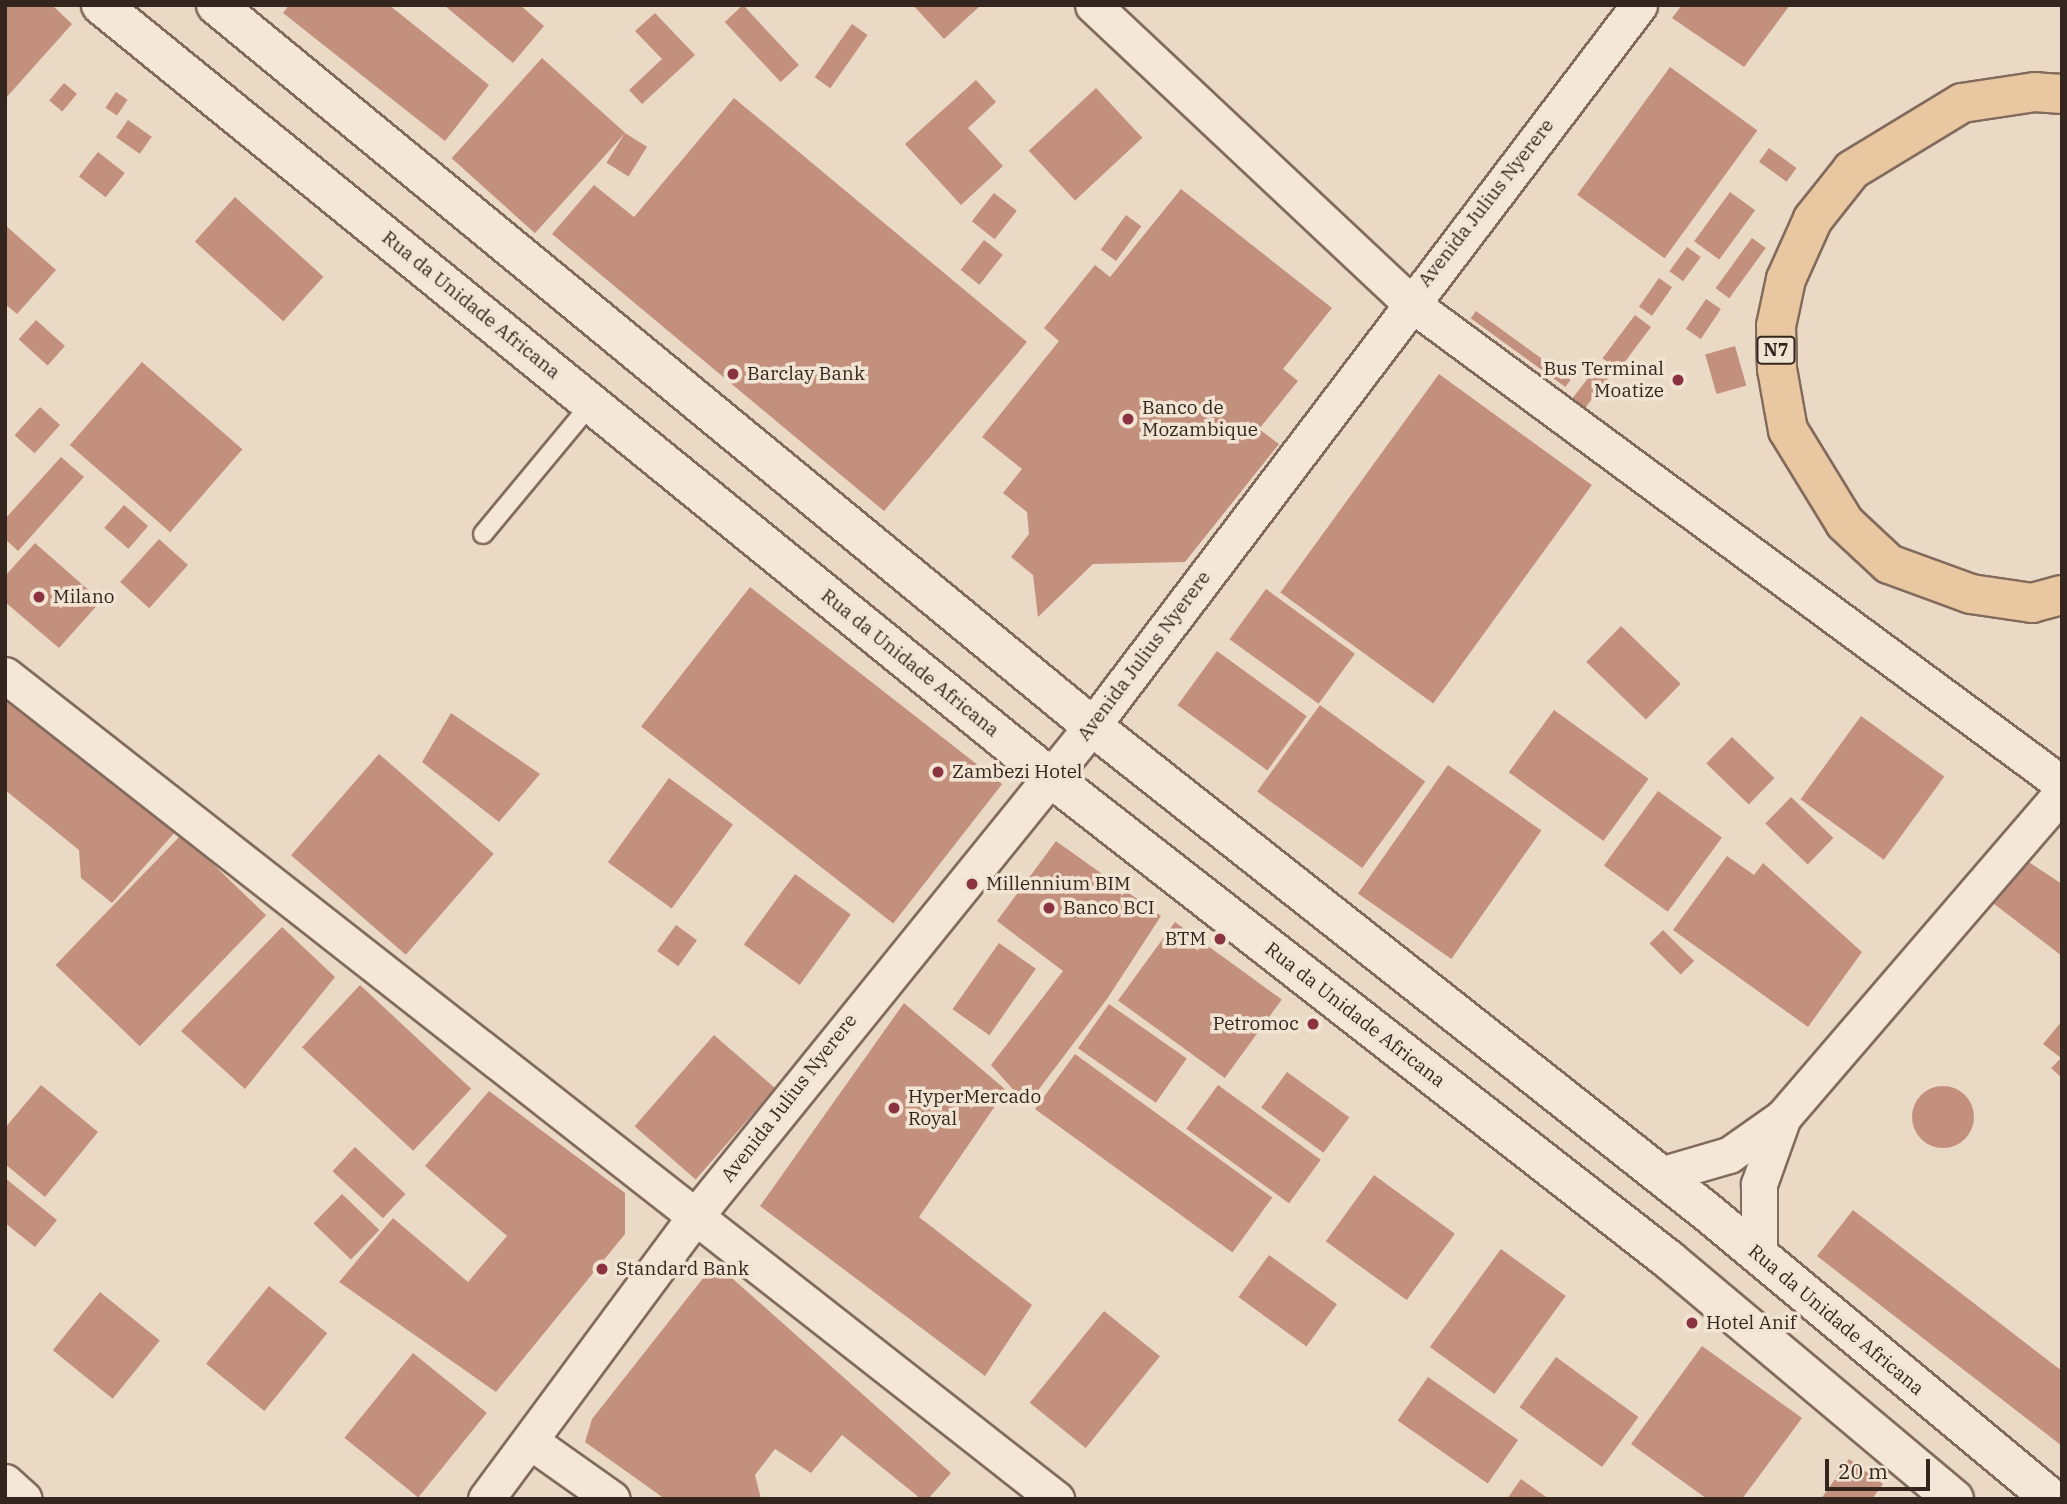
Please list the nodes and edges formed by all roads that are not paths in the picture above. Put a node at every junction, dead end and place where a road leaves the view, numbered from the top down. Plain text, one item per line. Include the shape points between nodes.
1 (101, 5) edge
2 (216, 5) edge
3 (1093, 5) edge
4 (1639, 5) edge
5 (2062, 94) edge
6 (1409, 302) junction
7 (591, 404) junction
8 (483, 534) dead end
9 (2062, 595) edge
10 (5, 675) edge
11 (1092, 726) junction
12 (1050, 777) junction
13 (2062, 784) edge
14 (2062, 793) edge
15 (1783, 1117) junction
16 (1660, 1175) junction
17 (698, 1213) junction
18 (1759, 1255) junction
19 (530, 1441) junction
20 (5, 1482) edge
21 (24, 1499) edge
22 (486, 1499) edge
23 (612, 1499) edge
24 (1056, 1499) edge
25 (1954, 1499) edge
26 (2052, 1499) edge

1 - 7 street, Rua da Unidade Africana
2 - 11 street, Rua da Unidade Africana
3 - 6 street
4 - 6 street, Avenida Julius Nyerere
5 - 9 main road, N7 via 2035,92 1962,103 1852,170 1813,219 1786,279 1776,326 1777,369 1788,430 1845,523 1889,565 1971,594 2032,603
6 - 11 street, Avenida Julius Nyerere
6 - 13 street
7 - 8 lane
7 - 12 street, Rua da Unidade Africana
10 - 17 street
11 - 12 street, Avenida Julius Nyerere
11 - 16 street, Rua da Unidade Africana
12 - 17 street, Avenida Julius Nyerere
12 - 25 street, Rua da Unidade Africana via 1669,1260
14 - 15 street
15 - 16 street via 1730,1155
15 - 18 street via 1759,1184
16 - 18 street, Rua da Unidade Africana
17 - 19 street, Avenida Julius Nyerere
17 - 24 street
18 - 26 street, Rua da Unidade Africana
19 - 22 street, Avenida Julius Nyerere
19 - 23 street
20 - 21 street

